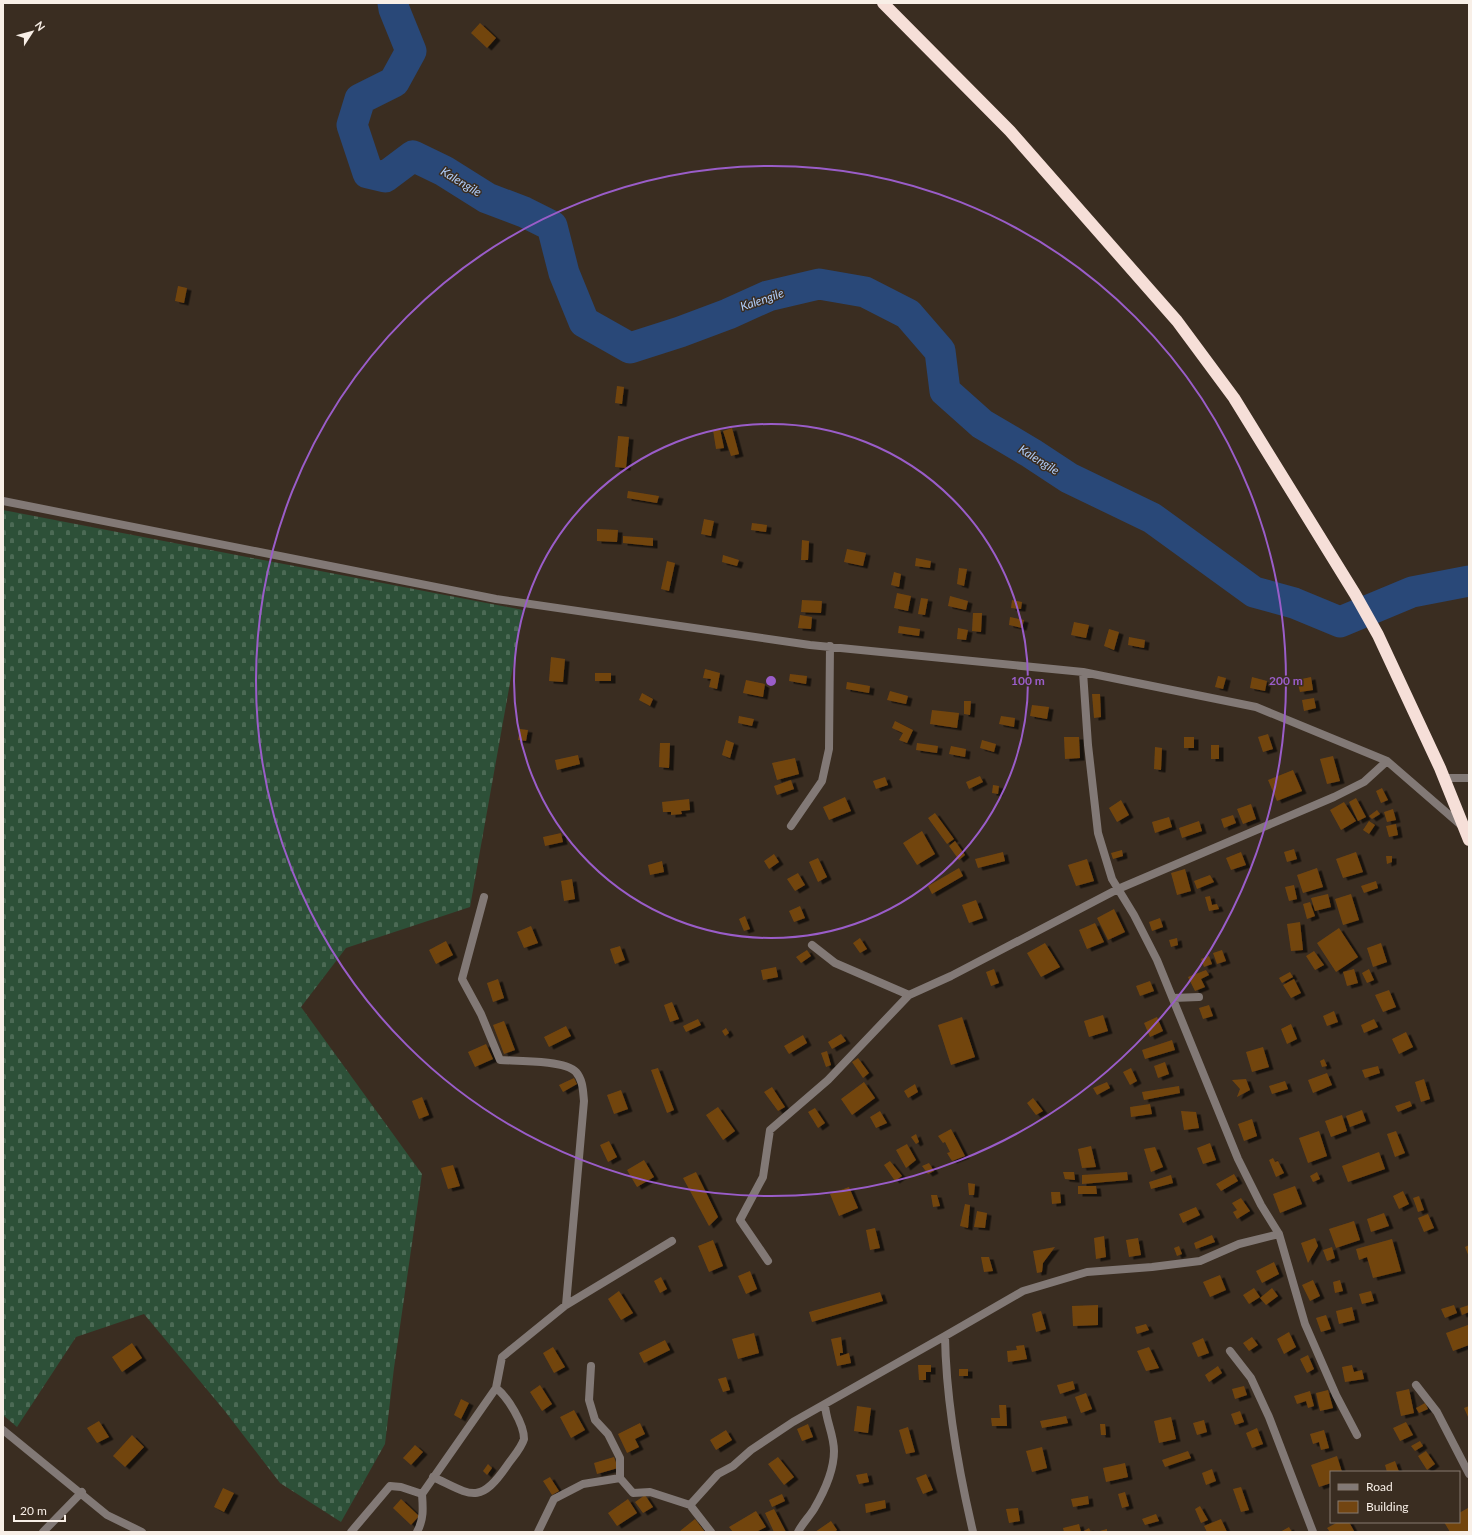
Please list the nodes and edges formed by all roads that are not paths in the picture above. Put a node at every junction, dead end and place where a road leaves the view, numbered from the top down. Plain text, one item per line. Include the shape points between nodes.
1 (883, 3) edge
2 (3, 501) edge
3 (830, 646) junction
4 (1083, 672) junction
5 (1387, 761) junction
6 (1444, 778) junction
7 (1469, 778) edge
8 (791, 826) dead end
9 (1464, 828) junction
10 (1469, 840) edge
11 (1118, 889) junction
12 (484, 897) dead end
13 (812, 945) dead end
14 (908, 995) junction
15 (1199, 997) dead end
16 (1173, 998) junction
17 (1279, 1234) junction
18 (672, 1241) dead end
19 (768, 1261) dead end
20 (566, 1305) junction
21 (945, 1336) junction
22 (1230, 1351) dead end
23 (591, 1366) dead end
24 (1416, 1385) dead end
25 (496, 1388) junction
26 (825, 1405) junction
27 (3, 1430) edge
28 (1357, 1435) dead end
29 (1469, 1474) edge
30 (433, 1477) junction
31 (620, 1478) junction
32 (82, 1492) junction
33 (422, 1494) junction
34 (690, 1505) junction
35 (43, 1532) edge
36 (142, 1532) edge
37 (351, 1532) edge
38 (417, 1532) edge
39 (538, 1532) edge
40 (712, 1532) edge
41 (798, 1532) edge
42 (973, 1532) edge
43 (1313, 1532) edge

1 - 6 highway via 1010,131 1176,321 1234,398 1378,635
2 - 3 street via 496,599
3 - 4 street
3 - 8 street via 829,749 822,781
4 - 5 street via 1256,707
4 - 11 street via 1098,833 1112,879
5 - 9 street
5 - 11 street via 1364,782 1334,797
6 - 7 street
6 - 9 highway
9 - 10 highway
11 - 14 street via 951,976
11 - 16 street via 1154,953
12 - 20 street via 462,979 481,1014 500,1060 564,1065 575,1071 582,1083 584,1101
13 - 14 street via 835,963
14 - 19 street via 828,1080 770,1130 763,1177 740,1220
15 - 16 street
16 - 17 street via 1238,1159
17 - 21 street via 1239,1244 1200,1261 1087,1272 1030,1289
17 - 28 street via 1305,1324 1336,1395
18 - 20 street
20 - 25 street via 502,1357
21 - 26 street
21 - 42 street via 945,1373 951,1419
22 - 43 street via 1251,1378 1269,1417
23 - 31 street via 589,1400 595,1420 608,1434 620,1458
24 - 29 street via 1436,1412
25 - 30 street
25 - 30 street via 503,1393 515,1414 524,1432 524,1439 495,1483 484,1492 471,1494
26 - 34 street via 793,1422 718,1474
26 - 41 street via 834,1451 831,1473 814,1509
27 - 32 street
30 - 33 street
31 - 34 street via 633,1493 650,1492
31 - 39 street via 583,1484 554,1499
32 - 35 street
32 - 36 street via 107,1515
33 - 37 street via 390,1486
33 - 38 street via 422,1523
34 - 40 street

